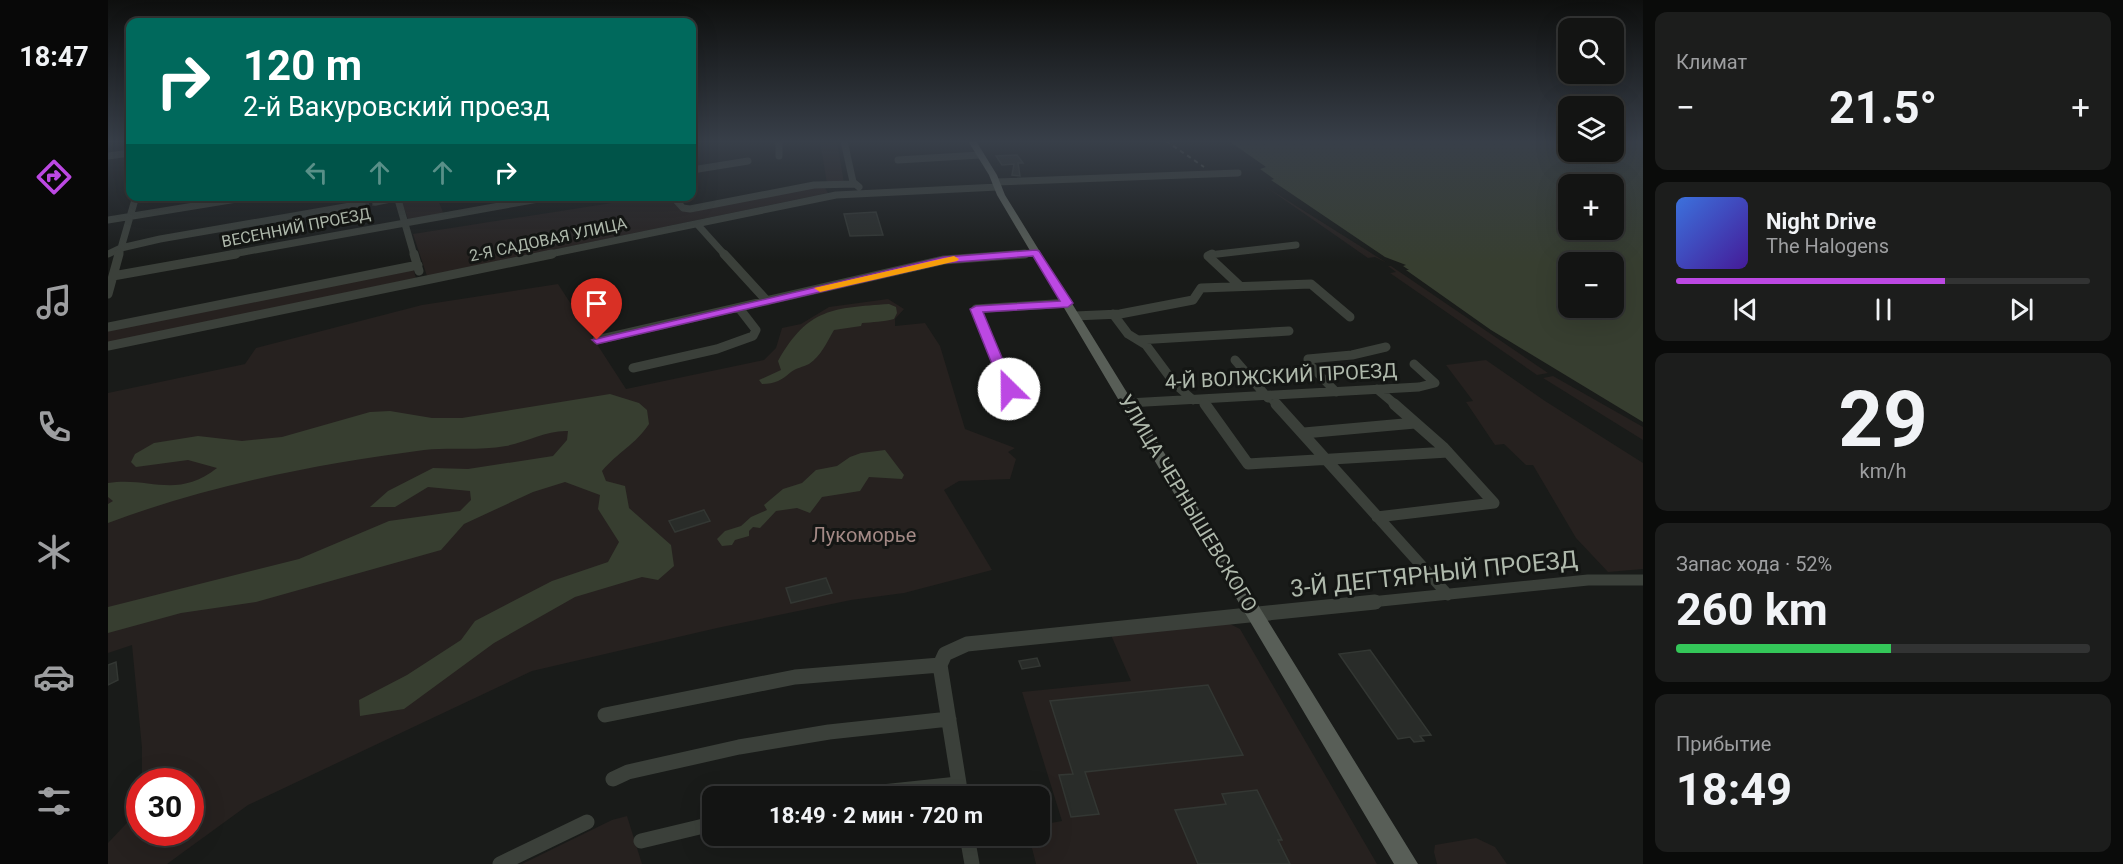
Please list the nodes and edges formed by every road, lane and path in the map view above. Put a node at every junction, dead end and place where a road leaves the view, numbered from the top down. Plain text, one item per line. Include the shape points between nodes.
1 (995, 181) edge
2 (1071, 181) edge
3 (855, 184) joint
4 (997, 185) junction
5 (830, 186) junction
6 (871, 191) junction
7 (836, 195) junction
8 (135, 201) edge
9 (225, 201) edge
10 (381, 201) edge
11 (401, 201) edge
12 (526, 201) edge
13 (677, 201) edge
14 (376, 202) dead end
15 (362, 204) tunnel mouth
16 (130, 217) junction
17 (108, 220) edge
18 (405, 222) junction
19 (697, 224) junction
20 (1296, 245) dead end
21 (121, 248) junction
22 (1036, 253) junction
23 (108, 254) edge
24 (418, 265) junction
25 (111, 278) edge
26 (421, 281) junction
27 (1240, 286) junction
28 (108, 294) edge
29 (767, 301) junction
30 (740, 308) junction
31 (1071, 310) junction
32 (1113, 314) junction
33 (1350, 316) dead end
34 (108, 327) edge
35 (1289, 331) dead end
36 (597, 340) dead end
37 (1138, 340) junction
38 (108, 346) edge
39 (1386, 347) dead end
40 (1235, 360) dead end
41 (1414, 364) dead end
42 (633, 368) dead end
43 (1377, 389) junction
44 (1336, 393) junction
45 (1269, 398) junction
46 (1198, 400) junction
47 (1128, 403) junction
48 (1016, 406) dead end
49 (1415, 423) junction
50 (1304, 433) junction
51 (1448, 452) junction
52 (1328, 461) junction
53 (1377, 517) junction
54 (1643, 580) edge
55 (1448, 595) junction
56 (1256, 615) junction
57 (943, 660) junction
58 (605, 715) dead end
59 (949, 719) junction
60 (613, 779) dead end
61 (959, 786) edge
62 (587, 822) dead end
63 (702, 826) edge
64 (641, 841) dead end
65 (969, 846) edge
66 (500, 864) edge
67 (966, 864) edge
68 (972, 864) edge
69 (1407, 864) edge

1 - 4 main road, УЛИЦА ЧЕРНЫШЕВСКОГО
2 - 4 street, 2-Я САДОВАЯ УЛИЦА
3 - 5 street
3 - 6 street
4 - 6 street, 2-Я САДОВАЯ УЛИЦА
4 - 22 main road, УЛИЦА ЧЕРНЫШЕВСКОГО
5 - 7 street
5 - 13 street via 814,185 686,209
6 - 7 street, 2-Я САДОВАЯ УЛИЦА
7 - 19 street, 2-Я САДОВАЯ УЛИЦА
8 - 16 street
9 - 16 street
10 - 14 street
11 - 18 street
12 - 18 street, ВЕСЕННИЙ ПРОЕЗД
15 - 21 street
16 - 17 street
16 - 21 street
18 - 24 street
18 - 25 street, ВЕСЕННИЙ ПРОЕЗД
19 - 26 street, 2-Я САДОВАЯ УЛИЦА
19 - 29 street
20 - 27 street via 1210,254
21 - 23 street
21 - 25 street
22 - 29 street via 944,260
22 - 31 main road, УЛИЦА ЧЕРНЫШЕВСКОГО
24 - 26 street
24 - 34 street
25 - 28 street
26 - 38 street, 2-Я САДОВАЯ УЛИЦА
27 - 32 street via 1201,288 1193,300
27 - 33 street via 1311,284
29 - 30 street
30 - 36 street
30 - 42 street via 757,333 717,349
31 - 32 street
31 - 47 main road, УЛИЦА ЧЕРНЫШЕВСКОГО
31 - 48 street via 976,309
32 - 37 street via 1128,334
35 - 37 street
37 - 46 street via 1175,384
39 - 44 street via 1308,359 1308,364
40 - 45 street
41 - 43 street, 4-Й ВОЛЖСКИЙ ПРОЕЗД via 1435,383
43 - 44 street, 4-Й ВОЛЖСКИЙ ПРОЕЗД
43 - 49 street
44 - 45 street, 4-Й ВОЛЖСКИЙ ПРОЕЗД
45 - 46 street, 4-Й ВОЛЖСКИЙ ПРОЕЗД
45 - 50 street
46 - 47 street, 4-Й ВОЛЖСКИЙ ПРОЕЗД
46 - 52 street via 1248,464
47 - 56 main road, УЛИЦА ЧЕРНЫШЕВСКОГО
49 - 50 street
49 - 51 street
50 - 52 street
51 - 52 street
51 - 53 street via 1494,502
52 - 53 street
53 - 55 street
54 - 55 street, 3-Й ДЕГТЯРНЫЙ ПРОЕЗД via 1588,580
55 - 56 street, 3-Й ДЕГТЯРНЫЙ ПРОЕЗД
56 - 57 street, 3-Й ДЕГТЯРНЫЙ ПРОЕЗД via 967,644
56 - 69 main road, УЛИЦА ЧЕРНЫШЕВСКОГО
57 - 58 street, 3-Й ДЕГТЯРНЫЙ ПРОЕЗД via 795,677
57 - 59 street
59 - 60 street via 739,747 628,772
59 - 61 street
62 - 66 street
63 - 64 street
65 - 68 street
67 - 68 street

